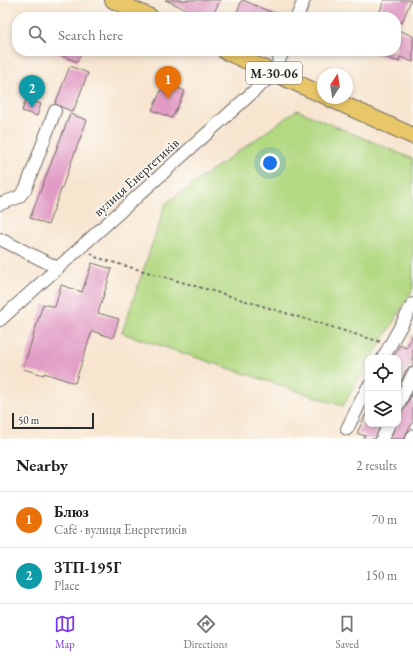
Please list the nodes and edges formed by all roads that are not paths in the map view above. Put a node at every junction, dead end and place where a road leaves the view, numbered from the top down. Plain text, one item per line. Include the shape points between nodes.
1 (113, 0) edge
2 (304, 0) edge
3 (139, 12) edge
4 (299, 12) edge
5 (236, 56) edge
6 (281, 56) edge
7 (274, 73) junction
8 (317, 92) edge
9 (342, 104) edge
10 (55, 111) dead end
11 (413, 136) edge
12 (0, 204) edge
13 (0, 239) edge
14 (58, 268) junction
15 (413, 304) edge
16 (0, 320) edge
17 (384, 355) edge
18 (413, 374) edge
19 (366, 391) edge
20 (401, 399) edge
21 (388, 427) edge
22 (347, 429) dead end
23 (382, 439) edge

1 - 3 main road
2 - 4 street
5 - 7 main road, М-30-06
6 - 7 street, вулиця Енергетиків
7 - 8 main road, М-30-06
7 - 14 street, вулиця Енергетиків
9 - 11 main road
10 - 12 street via 26,188 19,197
13 - 14 street
14 - 16 street, вулиця Енергетиків
15 - 17 street
18 - 20 street
19 - 22 street
21 - 23 street

